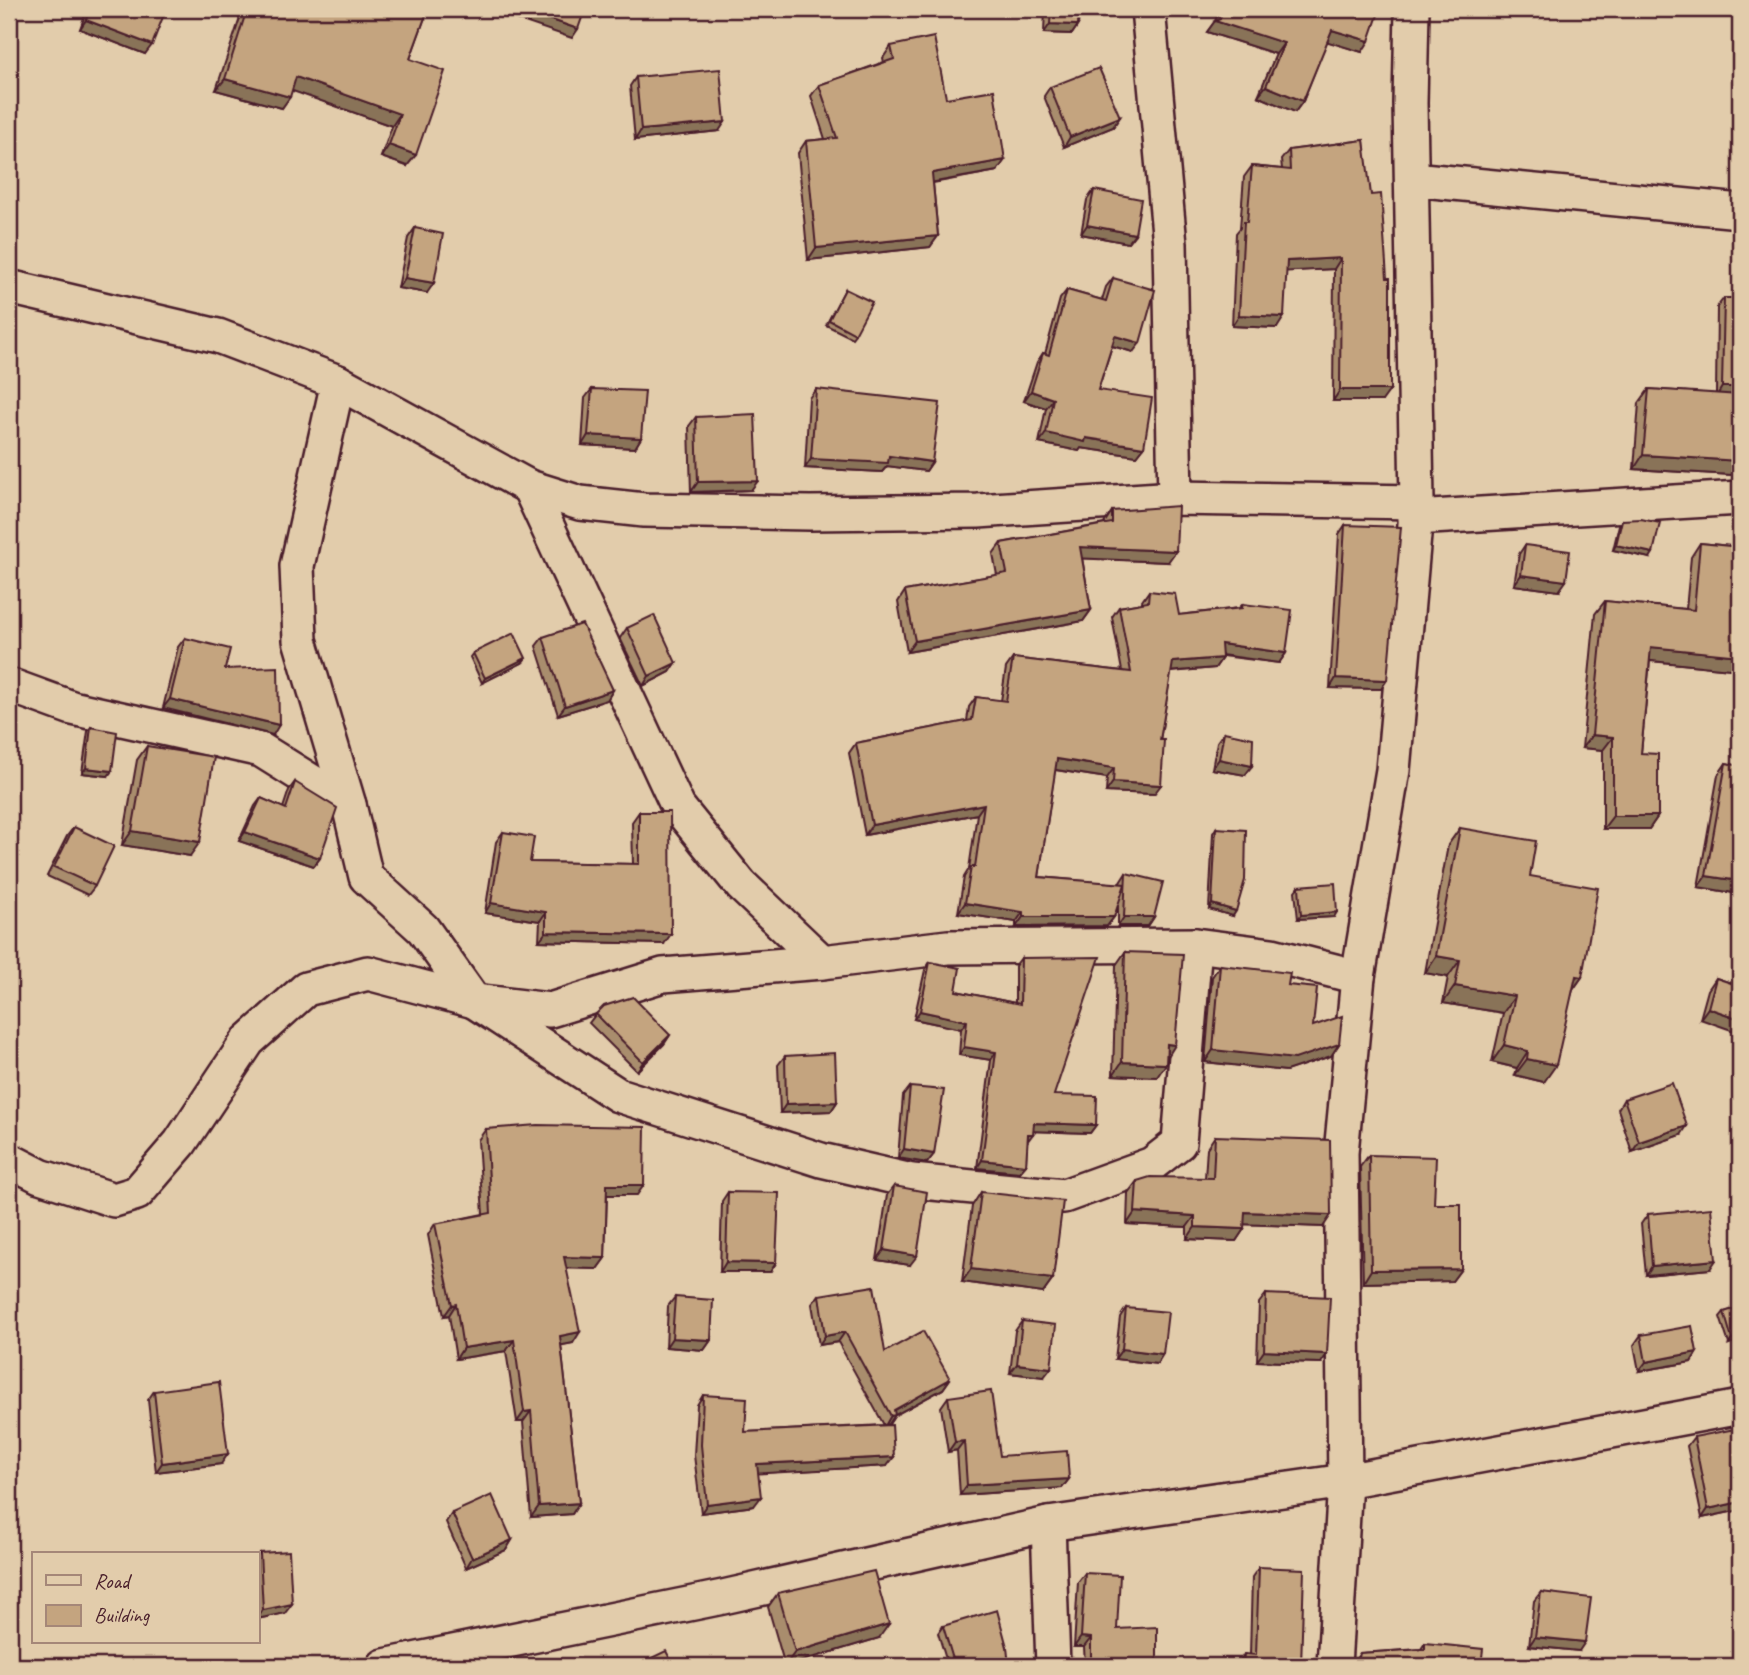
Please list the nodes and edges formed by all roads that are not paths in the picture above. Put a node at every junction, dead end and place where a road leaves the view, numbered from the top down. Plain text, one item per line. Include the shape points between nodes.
1 (1148, 9) edge
2 (1412, 9) edge
3 (1412, 179) junction
4 (1740, 211) edge
5 (9, 288) edge
6 (338, 382) junction
7 (529, 487) junction
8 (1175, 498) junction
9 (1740, 498) edge
10 (1416, 510) junction
11 (9, 685) edge
12 (348, 805) junction
13 (1195, 945) junction
14 (822, 962) junction
15 (1358, 977) junction
16 (474, 1001) junction
17 (9, 1160) edge
18 (1740, 1407) edge
19 (1345, 1480) junction
20 (1048, 1524) junction
21 (384, 1666) edge
22 (1053, 1666) edge
23 (1334, 1666) edge

1 - 8 street via 1170,244
2 - 3 street
3 - 4 street
3 - 10 street
5 - 6 street via 218,336
6 - 7 street
6 - 12 street via 298,566 300,640
7 - 8 street via 580,503 644,510 978,511
7 - 14 street via 678,807 741,885
8 - 10 street
9 - 10 street
10 - 15 street via 1393,770
11 - 12 street via 72,708 261,750
12 - 16 street via 366,877 423,929
13 - 14 street via 948,947
13 - 15 street via 1272,955
13 - 16 street via 1179,1143 1152,1164 1065,1196 912,1181 821,1160 618,1095
14 - 16 street via 663,975 550,1010
15 - 19 street via 1341,1153
16 - 17 street via 368,973 306,989 248,1041 180,1143 137,1192 114,1200 40,1176
18 - 19 street
19 - 20 street
19 - 23 street
20 - 21 street
20 - 22 street

